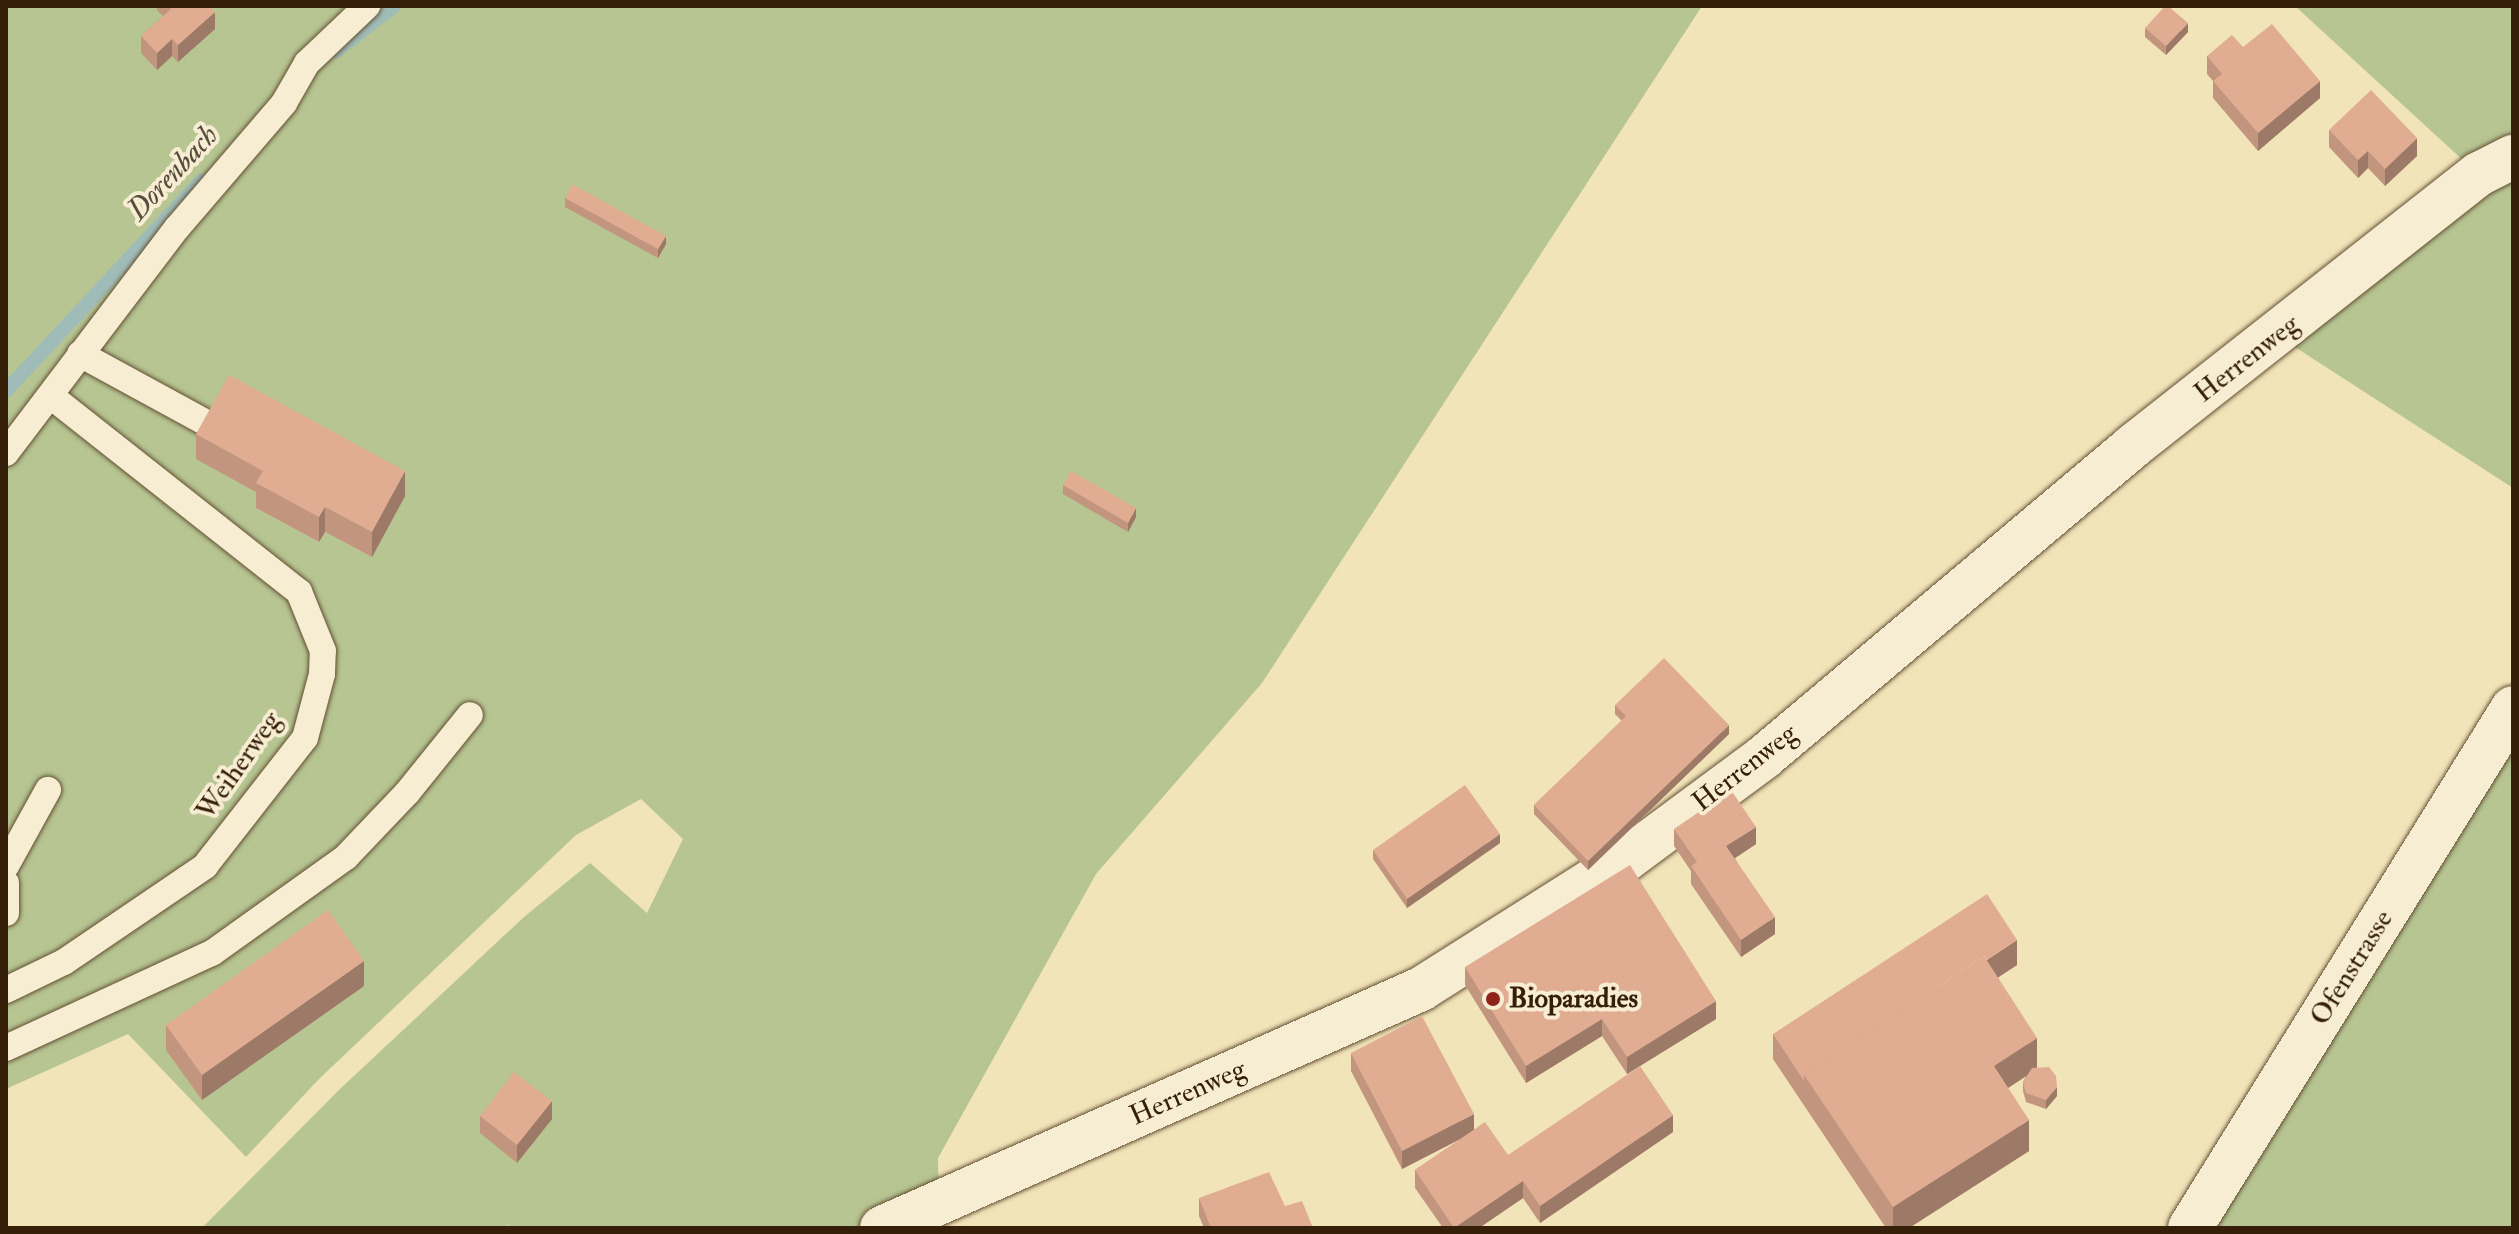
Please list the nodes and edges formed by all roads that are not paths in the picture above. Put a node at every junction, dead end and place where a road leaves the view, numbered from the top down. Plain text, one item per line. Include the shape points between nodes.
1 (367, 6) edge
2 (2513, 157) edge
3 (80, 354) junction
4 (52, 397) junction
5 (214, 427) edge
6 (6, 453) edge
7 (2513, 708) edge
8 (470, 715) dead end
9 (48, 790) dead end
10 (6, 866) edge
11 (6, 883) edge
12 (6, 913) edge
13 (6, 990) edge
14 (6, 1048) edge
15 (882, 1228) edge
16 (2190, 1228) edge

1 - 3 lane via 307,63 284,103
2 - 15 street, Herrenweg via 2479,174 2133,446 1764,757 1625,860 1421,989
3 - 4 lane
3 - 5 lane
4 - 6 lane
4 - 13 lane, Weiherweg via 299,592 323,662 305,738 205,866 64,962
7 - 16 street, Ofenstrasse
8 - 14 lane via 346,857 212,953
9 - 10 lane
11 - 12 lane

